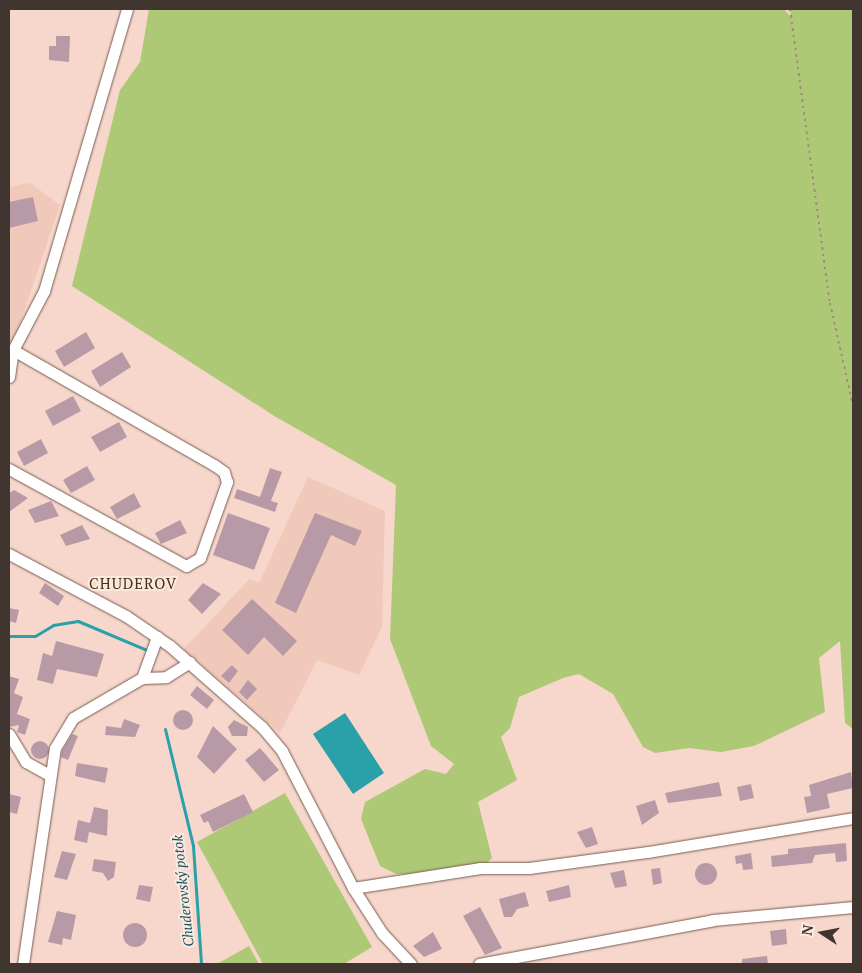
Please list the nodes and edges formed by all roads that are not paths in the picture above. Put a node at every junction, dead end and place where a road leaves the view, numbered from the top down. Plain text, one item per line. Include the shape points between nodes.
1 (127, 9) edge
2 (13, 350) junction
3 (9, 377) edge
4 (9, 469) edge
5 (9, 554) edge
6 (155, 642) junction
7 (190, 662) junction
8 (148, 678) junction
9 (9, 734) edge
10 (49, 775) junction
11 (853, 818) edge
12 (353, 888) junction
13 (853, 907) edge
14 (23, 964) edge
15 (411, 964) edge
16 (479, 964) edge

1 - 2 street via 44,291
2 - 3 street
2 - 4 street via 224,472 227,482 200,558 186,566
5 - 6 street
6 - 7 street
6 - 8 street via 148,662
7 - 8 street via 166,677
7 - 12 street via 262,727 282,751
8 - 10 street via 65,726
9 - 10 street via 26,762
10 - 14 street
11 - 12 street via 648,852 529,868 480,868
12 - 15 street via 382,933
13 - 16 street via 713,920

